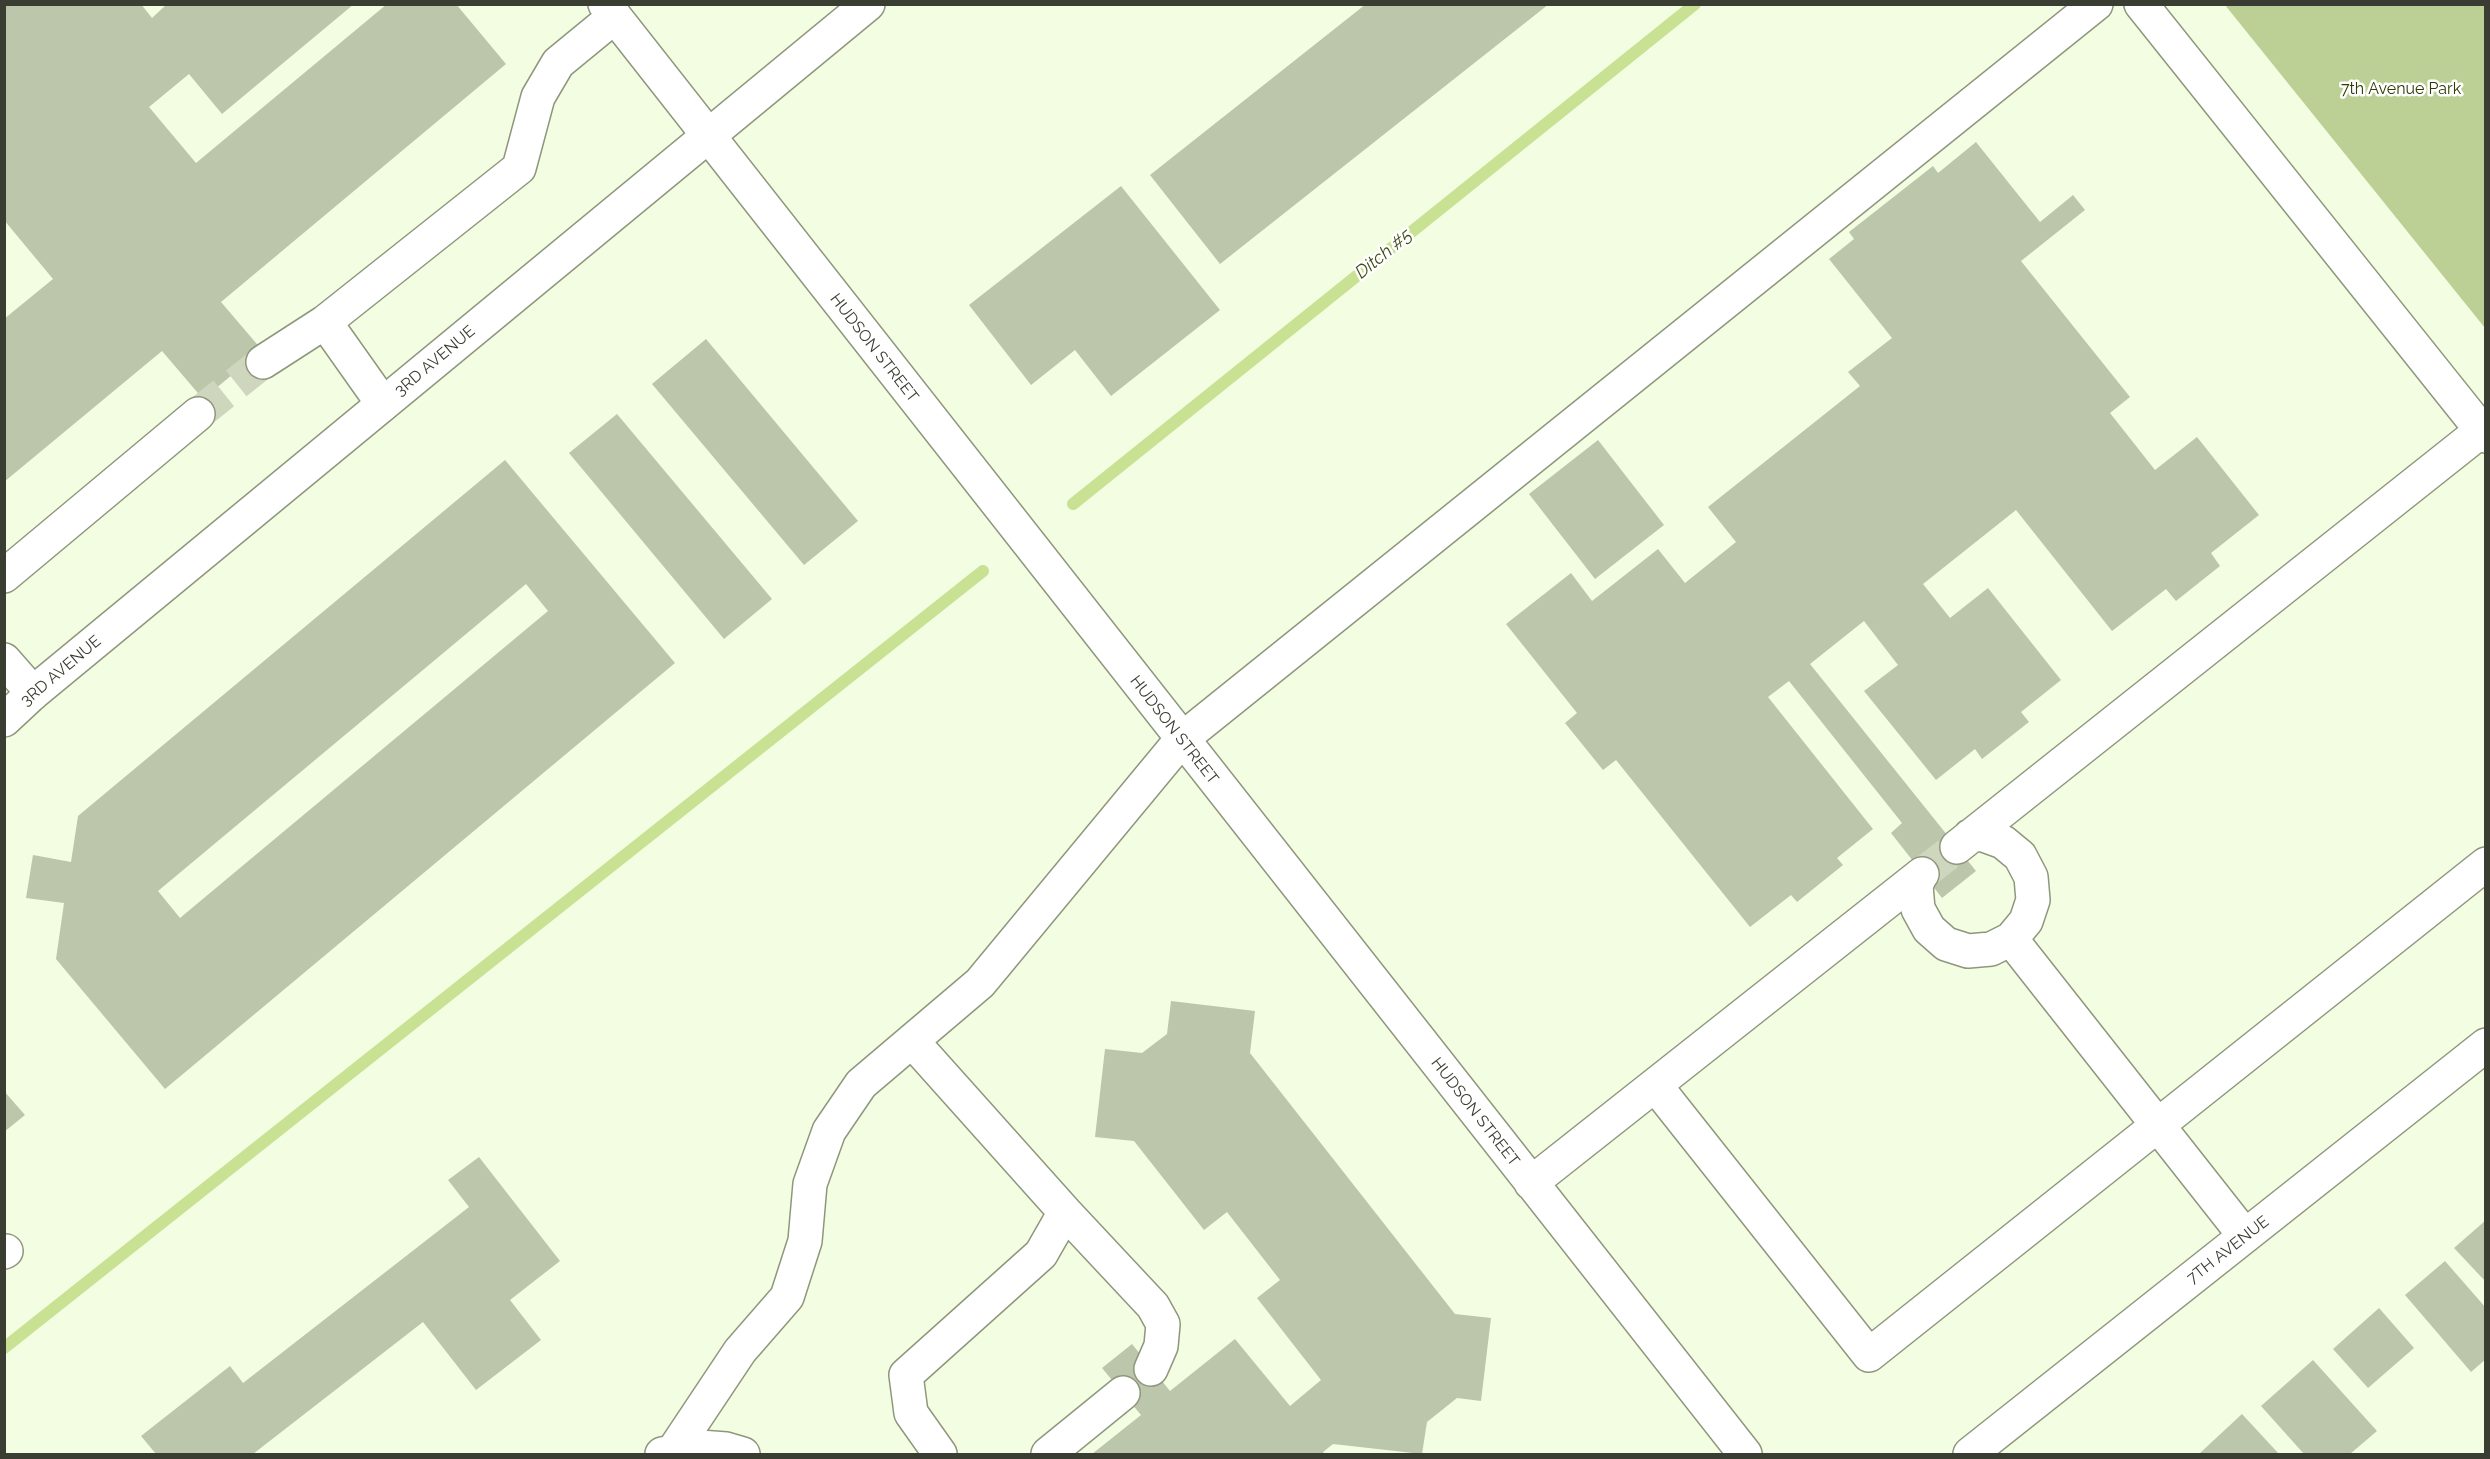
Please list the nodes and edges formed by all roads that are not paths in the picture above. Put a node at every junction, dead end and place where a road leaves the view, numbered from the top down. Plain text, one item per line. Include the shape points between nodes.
1 (868, 4) edge
2 (2096, 4) edge
3 (2141, 4) edge
4 (609, 11) edge
5 (707, 136) junction
6 (325, 322) junction
7 (263, 362) tunnel mouth
8 (383, 404) junction
9 (198, 414) tunnel mouth
10 (2483, 433) edge
11 (4, 576) edge
12 (4, 660) edge
13 (33, 693) junction
14 (4, 720) edge
15 (1182, 740) junction
16 (2486, 864) edge
17 (2011, 939) junction
18 (912, 1041) junction
19 (2486, 1045) edge
20 (1655, 1085) junction
21 (2158, 1125) junction
22 (1531, 1183) junction
23 (1065, 1212) junction
24 (2245, 1236) junction
25 (1151, 1369) dead end
26 (1123, 1393) dead end
27 (668, 1452) edge
28 (742, 1455) edge
29 (940, 1455) edge
30 (1048, 1455) edge
31 (1745, 1455) edge
32 (1970, 1455) edge

1 - 5 street, 3RD AVENUE
2 - 15 street
3 - 10 street
4 - 5 street, HUDSON STREET
4 - 6 street via 558,63 538,97 519,168
5 - 8 street, 3RD AVENUE
5 - 15 street, HUDSON STREET
6 - 7 street
6 - 8 street
8 - 13 street, 3RD AVENUE
9 - 11 street
10 - 17 street via 1963,841 1981,834 2003,842 2020,856 2031,877 2033,900 2026,921
12 - 13 street
13 - 14 street, 3RD AVENUE
15 - 18 street via 980,983
15 - 22 street, HUDSON STREET
16 - 21 street
17 - 20 street via 1991,949 1968,951 1946,944 1929,929 1918,909 1917,886 1921,875
17 - 21 street
18 - 23 street
18 - 27 street via 861,1084 829,1131 810,1184 805,1241 787,1297 740,1351
19 - 24 street, 7TH AVENUE
20 - 21 street via 1869,1354
20 - 22 street
21 - 24 street
22 - 31 street, HUDSON STREET
23 - 25 street via 1154,1306 1163,1324 1161,1346
23 - 29 street via 1041,1254 906,1375 911,1413
24 - 32 street, 7TH AVENUE
26 - 30 street
27 - 28 street via 700,1447

